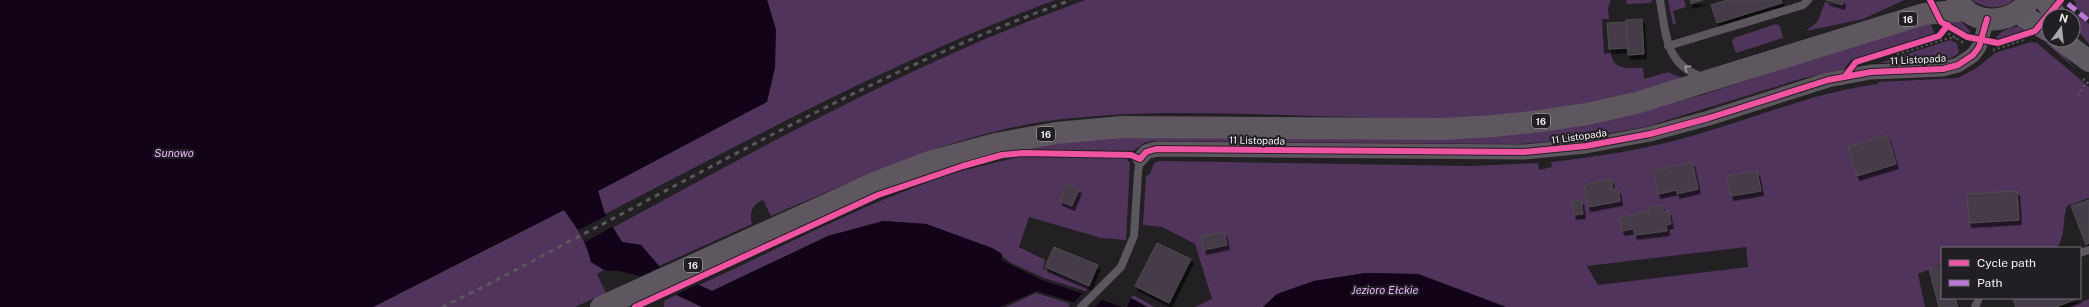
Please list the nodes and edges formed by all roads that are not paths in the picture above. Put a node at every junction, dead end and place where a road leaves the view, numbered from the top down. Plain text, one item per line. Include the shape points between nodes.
1 (1660, 0) edge
2 (1808, 0) edge
3 (1919, 0) edge
4 (1961, 5) edge
5 (2024, 6) edge
6 (2041, 23) edge
7 (1851, 36) junction
8 (1986, 36) junction
9 (2081, 44) edge
10 (1668, 46) junction
11 (2068, 48) edge
12 (2089, 54) edge
13 (2088, 72) edge
14 (1714, 80) junction
15 (1140, 159) joint
16 (1082, 306) edge
17 (601, 307) edge

1 - 10 lane
2 - 10 lane via 1803,5
3 - 7 main road, 16
4 - 7 main road, 16
4 - 8 main road, 16
5 - 6 street
5 - 8 main road, 16 via 2003,19
7 - 14 main road, 16
8 - 15 street, 11 Listopada via 1974,55 1958,66 1871,72 1828,80 1702,120 1650,134 1586,146 1524,152 1156,149 1146,152
9 - 12 street
14 -> 10 lane via 1697,75 1684,67 1674,58
11 - 13 street
14 - 17 main road, 16 via 1636,103 1587,114 1494,126 1419,129 1130,126 1034,136 983,147 917,166
15 - 16 lane via 1134,236 1121,267

